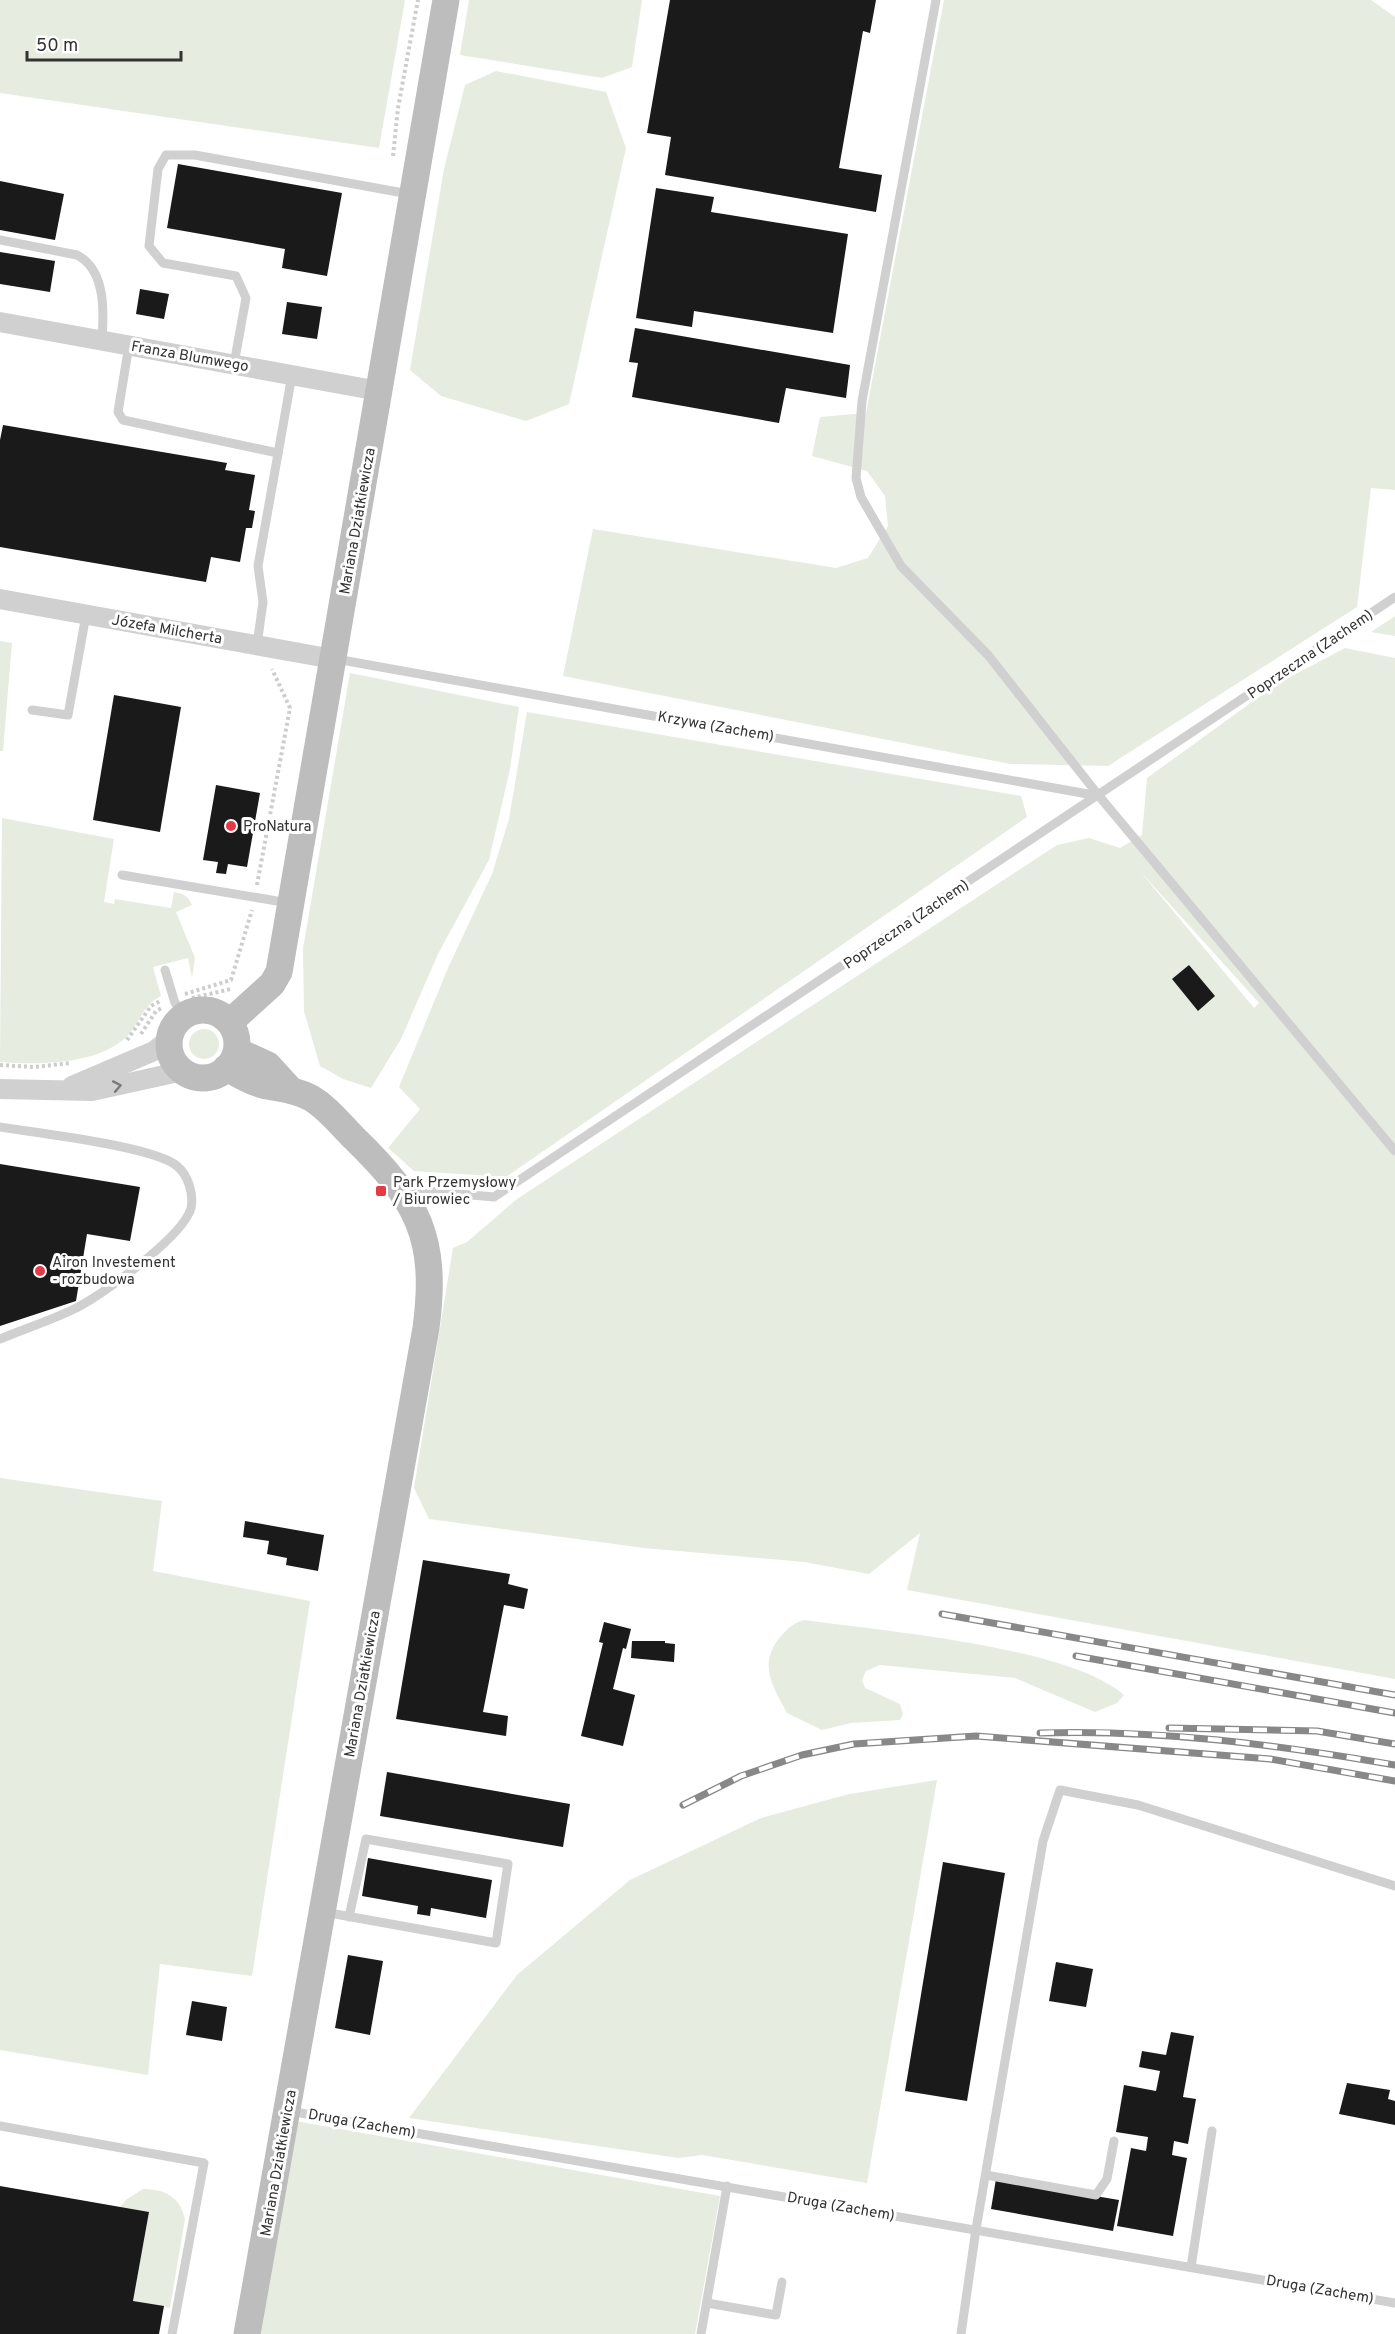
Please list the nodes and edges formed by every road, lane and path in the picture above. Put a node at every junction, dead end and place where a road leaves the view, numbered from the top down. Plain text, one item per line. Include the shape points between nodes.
1 (418, 0) edge
2 (447, 0) edge
3 (936, 0) edge
4 (402, 192) junction
5 (0, 240) edge
6 (0, 322) edge
7 (102, 340) junction
8 (129, 345) junction
9 (234, 364) junction
10 (292, 375) junction
11 (379, 391) junction
12 (278, 453) junction
13 (1395, 597) edge
14 (0, 599) edge
15 (86, 615) junction
16 (266, 647) junction
17 (333, 659) junction
18 (32, 710) dead end
19 (1099, 796) junction
20 (122, 875) dead end
21 (255, 898) junction
22 (291, 903) junction
23 (165, 970) dead end
24 (234, 988) dead end
25 (179, 1005) junction
26 (230, 1022) junction
27 (169, 1039) junction
28 (136, 1041) dead end
29 (124, 1043) dead end
30 (231, 1059) junction
31 (73, 1063) dead end
32 (0, 1065) edge
33 (0, 1071) edge
34 (183, 1071) junction
35 (10, 1072) dead end
36 (0, 1089) edge
37 (59, 1091) junction
38 (0, 1127) edge
39 (1395, 1151) edge
40 (401, 1188) junction
41 (0, 1339) edge
42 (1395, 1886) edge
43 (322, 1912) junction
44 (350, 1917) junction
45 (287, 2110) junction
46 (0, 2126) edge
47 (1212, 2131) dead end
48 (1114, 2141) dead end
49 (986, 2175) junction
50 (727, 2186) junction
51 (976, 2229) junction
52 (1191, 2267) junction
53 (782, 2282) dead end
54 (706, 2303) junction
55 (1395, 2303) edge
56 (172, 2334) edge
57 (246, 2334) edge
58 (701, 2334) edge
59 (961, 2334) edge

1 - 4 path via 398,108
2 - 4 street, Mariana Dziatkiewicza
3 - 19 lane via 862,401 856,478 873,521 901,566 988,655
4 - 9 lane via 195,155 166,155 158,169 149,246 163,262 236,276 246,298
4 - 11 street, Mariana Dziatkiewicza
5 - 7 lane via 86,260 96,276 105,308
6 - 7 street, Franza Blumwego
7 - 8 street, Franza Blumwego
8 - 9 street, Franza Blumwego
8 - 12 lane via 118,412 123,420
9 - 10 street, Franza Blumwego
10 - 11 street, Franza Blumwego
10 - 12 lane
11 - 17 street, Mariana Dziatkiewicza
12 - 16 lane via 258,566
13 - 19 lane, Poprzeczna (Zachem)
14 - 15 street, Józefa Milcherta
15 - 16 street, Józefa Milcherta
15 - 18 lane via 68,716
16 - 17 street, Józefa Milcherta
16 - 21 path via 290,708
17 - 19 lane, Krzywa (Zachem)
17 - 22 street, Mariana Dziatkiewicza
19 - 39 lane
19 - 40 lane, Poprzeczna (Zachem) via 494,1197
20 - 21 lane
21 - 22 lane
21 - 25 path via 231,980
22 - 26 street, Mariana Dziatkiewicza via 279,972 272,984
23 - 25 lane
24 - 25 path
25 - 26 street via 210,1011
25 - 27 street
25 - 28 path via 156,1011
25 - 29 path via 151,1006
26 - 30 street via 236,1036
27 - 34 street via 173,1060
27 - 37 street via 154,1051
30 - 34 street via 219,1074 204,1078
30 - 40 street, Mariana Dziatkiewicza via 268,1065 288,1088 325,1108
31 - 32 path
33 - 35 path
37 -> 34 street via 92,1091
36 - 37 street
38 - 41 lane via 161,1158 177,1166 191,1192 191,1208 182,1224 129,1274 74,1310
40 - 43 street, Mariana Dziatkiewicza via 426,1246 431,1290
42 - 49 lane via 1138,1805 1060,1790 1043,1841
43 - 44 lane
43 - 45 street, Mariana Dziatkiewicza
44 - 44 lane via 496,1943 508,1864 366,1839
45 - 50 lane, Druga (Zachem)
45 - 57 street, Mariana Dziatkiewicza
46 - 56 lane via 204,2163
47 - 52 lane
48 - 49 lane via 1107,2179 1096,2195
49 - 51 lane
50 - 51 lane, Druga (Zachem)
50 - 54 lane
51 - 52 lane, Druga (Zachem)
51 - 59 lane
52 - 55 lane, Druga (Zachem)
53 - 54 lane via 776,2315
54 - 58 lane

